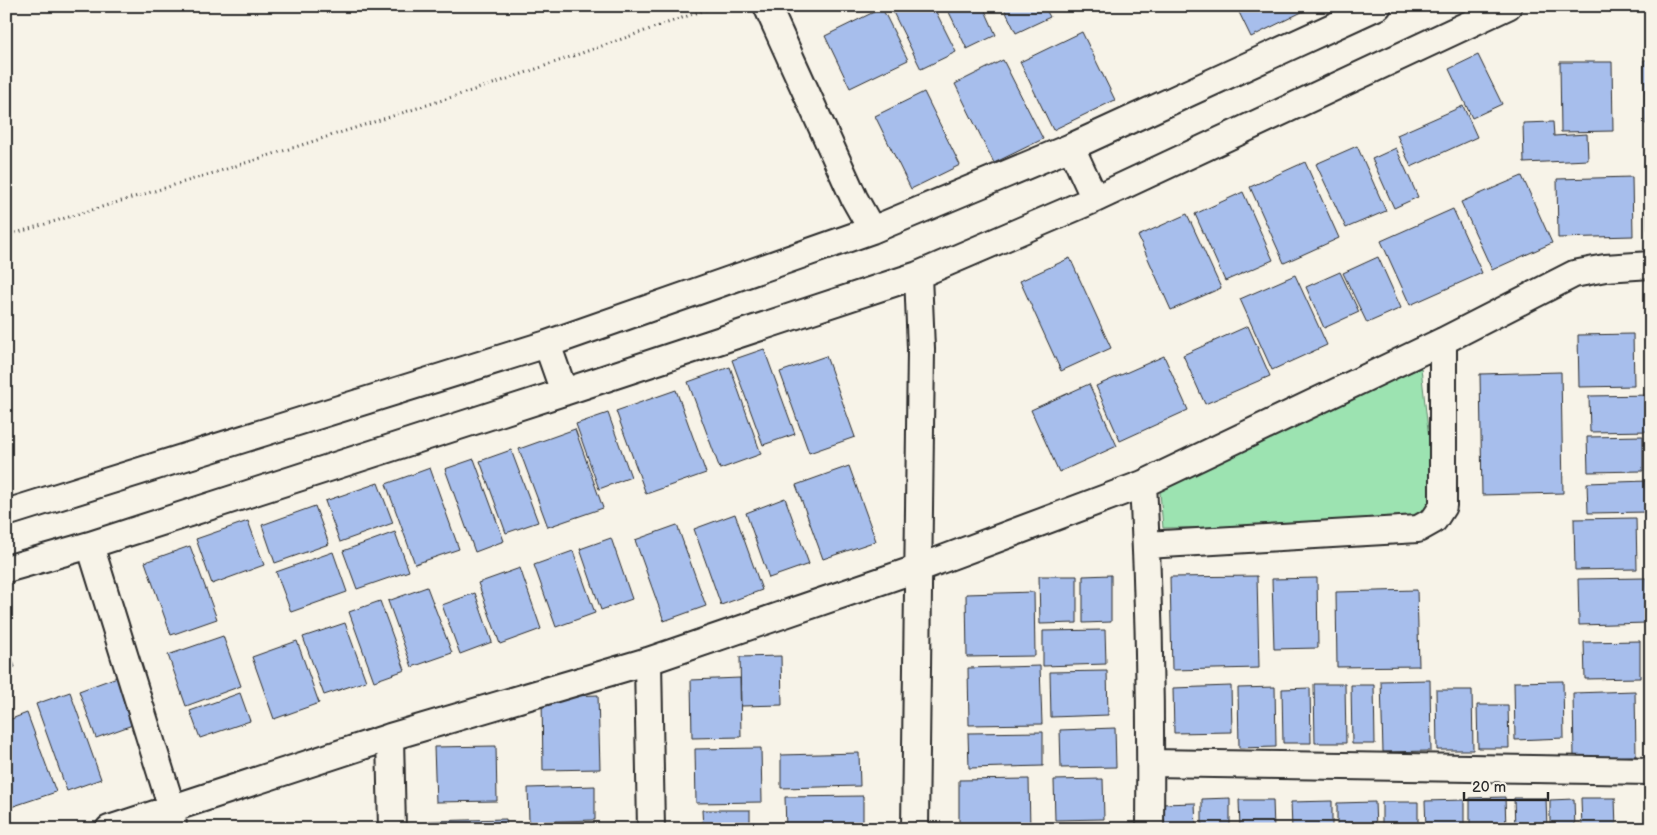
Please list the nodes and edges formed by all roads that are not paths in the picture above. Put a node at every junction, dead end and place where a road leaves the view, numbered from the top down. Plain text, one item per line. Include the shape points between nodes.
1 (768, 6) edge
2 (1378, 6) edge
3 (1508, 6) edge
4 (1071, 147) junction
5 (1095, 200) junction
6 (872, 230) junction
7 (1651, 266) edge
8 (918, 275) junction
9 (1443, 341) junction
10 (547, 344) junction
11 (564, 392) junction
12 (1143, 484) junction
13 (6, 513) edge
14 (90, 544) junction
15 (1146, 545) junction
16 (919, 568) junction
17 (6, 569) edge
18 (648, 661) junction
19 (390, 737) junction
20 (1151, 763) junction
21 (1651, 771) edge
22 (173, 819) edge
23 (109, 829) edge
24 (392, 829) edge
25 (651, 829) edge
26 (915, 829) edge
27 (1150, 829) edge

1 - 6 street via 854,198
2 - 4 street
3 - 5 street
4 - 5 street
4 - 6 street
5 - 8 street
6 - 10 street
7 - 9 street via 1605,268 1574,274
8 - 11 street
8 - 16 street via 921,349
9 - 12 street
9 - 15 street via 1442,506 1434,520 1418,529
10 - 11 street
10 - 13 street
11 - 14 street
12 - 15 street
12 - 16 street
14 - 17 street
14 - 22 street
15 - 20 street
16 - 18 street
16 - 26 street
18 - 19 street
18 - 25 street
19 - 22 street
19 - 24 street
20 - 21 street
20 - 27 street
22 - 23 street

